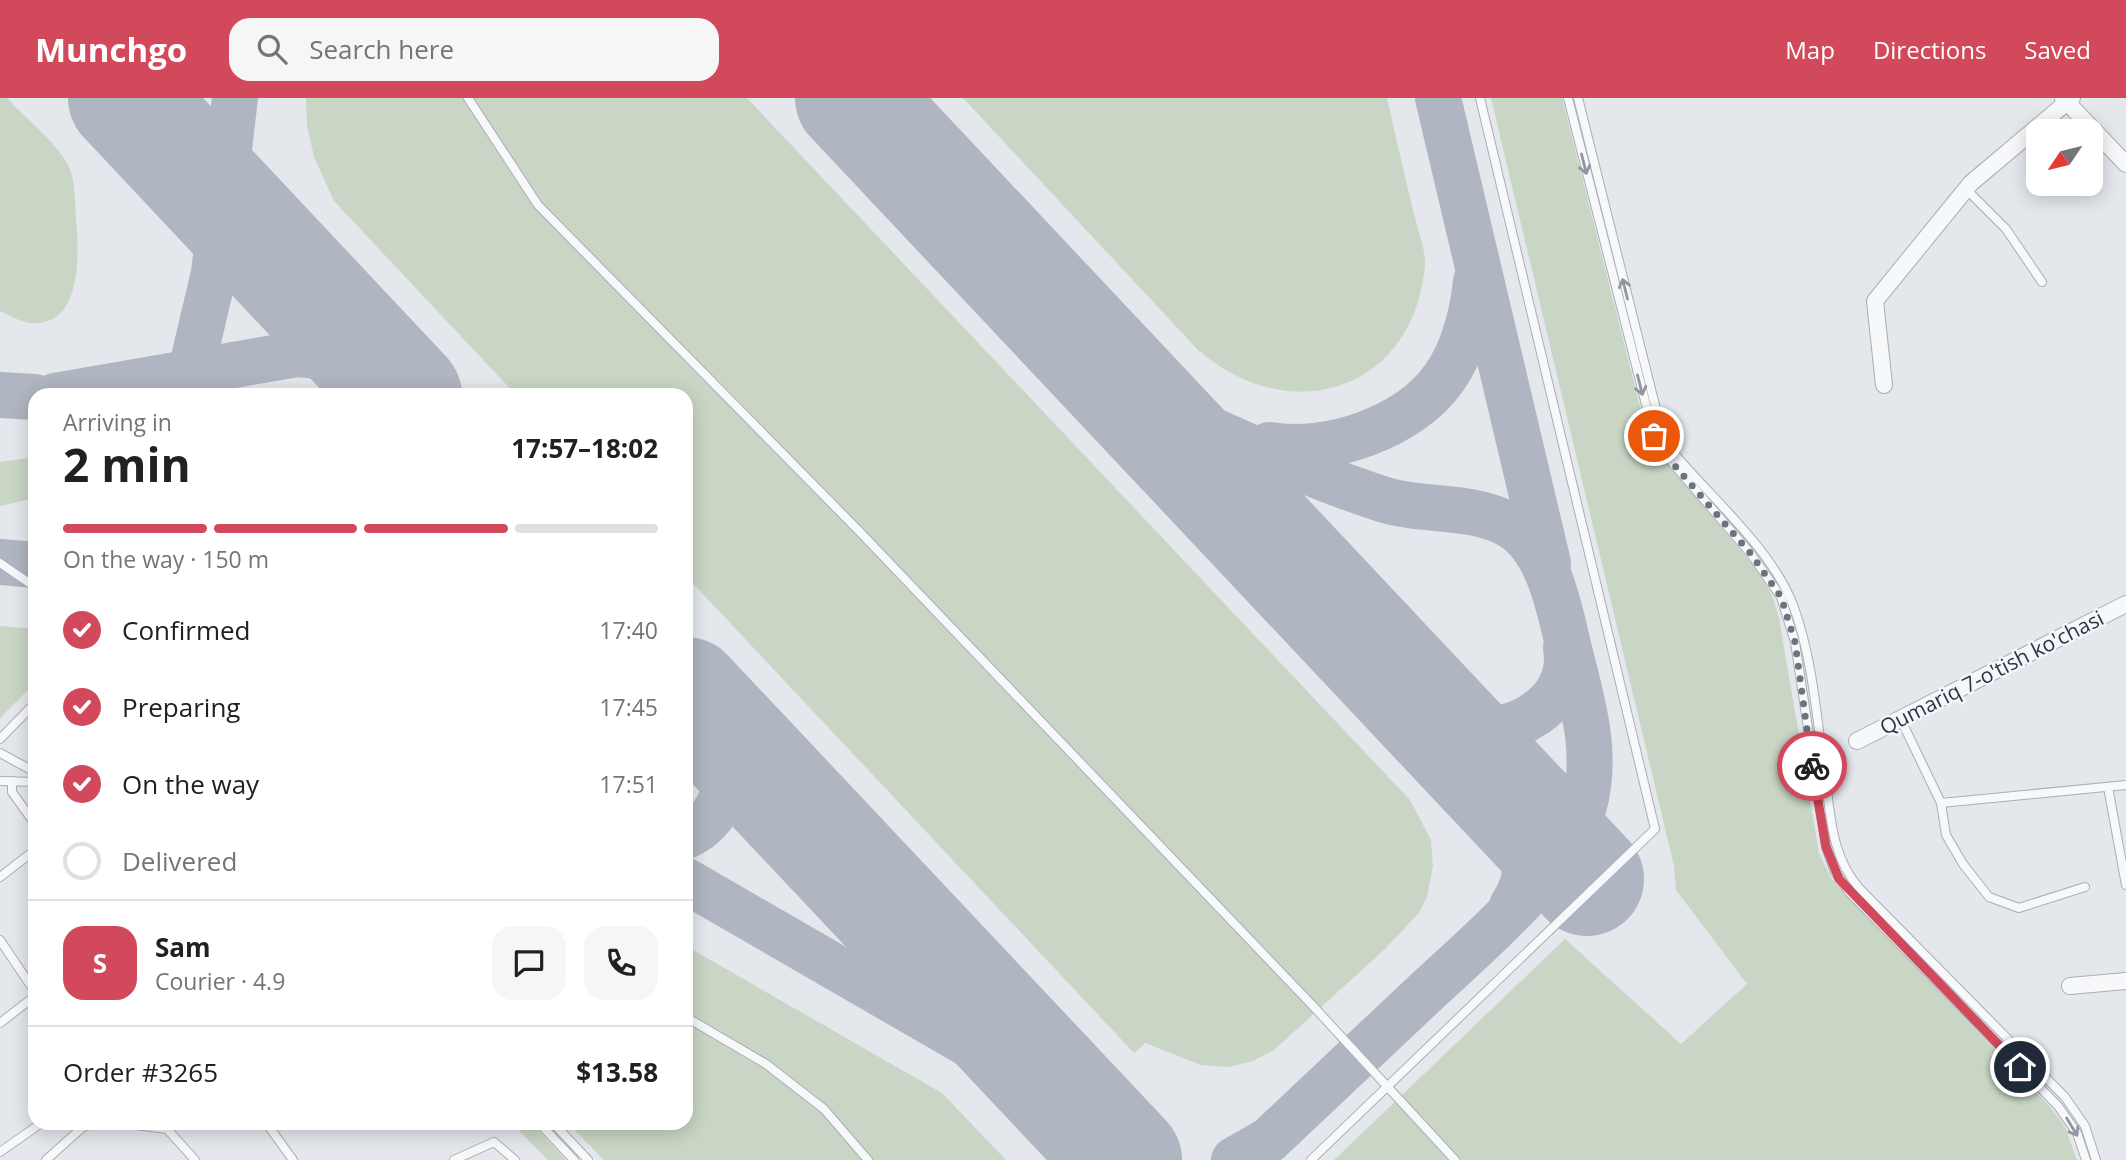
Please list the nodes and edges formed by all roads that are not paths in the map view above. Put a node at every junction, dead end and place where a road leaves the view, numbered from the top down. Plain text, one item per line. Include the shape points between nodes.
1 (468, 98) edge
2 (1480, 98) edge
3 (1568, 98) edge
4 (1578, 98) edge
5 (2067, 99) edge
6 (2126, 164) edge
7 (1966, 189) junction
8 (2042, 282) dead end
9 (1884, 385) dead end
10 (0, 563) edge
11 (28, 582) edge
12 (2126, 604) edge
13 (28, 710) edge
14 (1901, 720) junction
15 (0, 738) edge
16 (1857, 741) dead end
17 (0, 754) edge
18 (28, 768) edge
19 (0, 781) edge
20 (12, 781) junction
21 (28, 782) edge
22 (2126, 785) edge
23 (2108, 787) junction
24 (1941, 803) junction
25 (28, 814) edge
26 (28, 855) edge
27 (0, 877) edge
28 (2126, 885) edge
29 (2085, 887) dead end
30 (0, 940) edge
31 (2126, 981) edge
32 (28, 983) edge
33 (2070, 986) dead end
34 (28, 1000) edge
35 (693, 1021) edge
36 (0, 1023) edge
37 (1387, 1087) junction
38 (31, 1130) edge
39 (79, 1130) edge
40 (168, 1130) edge
41 (271, 1130) edge
42 (546, 1130) edge
43 (560, 1130) edge
44 (0, 1152) edge
45 (46, 1160) edge
46 (195, 1160) edge
47 (293, 1160) edge
48 (454, 1160) edge
49 (515, 1160) edge
50 (574, 1160) edge
51 (588, 1160) edge
52 (868, 1160) edge
53 (1311, 1160) edge
54 (1455, 1160) edge
55 (2086, 1160) edge
56 (2096, 1160) edge

1 - 37 lane via 538,205 869,541
2 - 37 lane via 1655,829
3 -> 55 lane via 1654,436 1751,554 1787,612 1822,830 1835,872 1849,892 2058,1106 2077,1133
56 -> 4 lane via 2085,1126 2065,1097 1858,888 1844,868 1832,829 1809,673 1794,607 1758,549 1672,451 1662,433
5 - 6 street
5 - 7 street
7 - 8 lane via 2006,229
7 - 9 street via 1875,301
10 - 11 lane
12 - 14 street, Qumariq 7-o'tish ko'chasi
13 - 15 lane
14 - 16 street, Qumariq 7-o'tish ko'chasi
14 - 24 lane
17 - 18 lane
19 - 20 lane
20 - 21 lane
20 - 25 lane via 12,792
22 - 23 lane
23 - 24 lane
23 - 28 lane
24 - 29 lane via 1946,835 1989,897 2019,908
26 - 27 lane
30 - 32 lane
31 - 33 street
34 - 36 lane
35 - 52 lane via 766,1064 824,1109
37 - 53 lane
37 - 54 lane
38 - 44 lane
39 - 45 lane
40 - 46 lane
41 - 47 lane
42 - 50 lane
43 - 51 lane
48 - 49 lane via 494,1142

